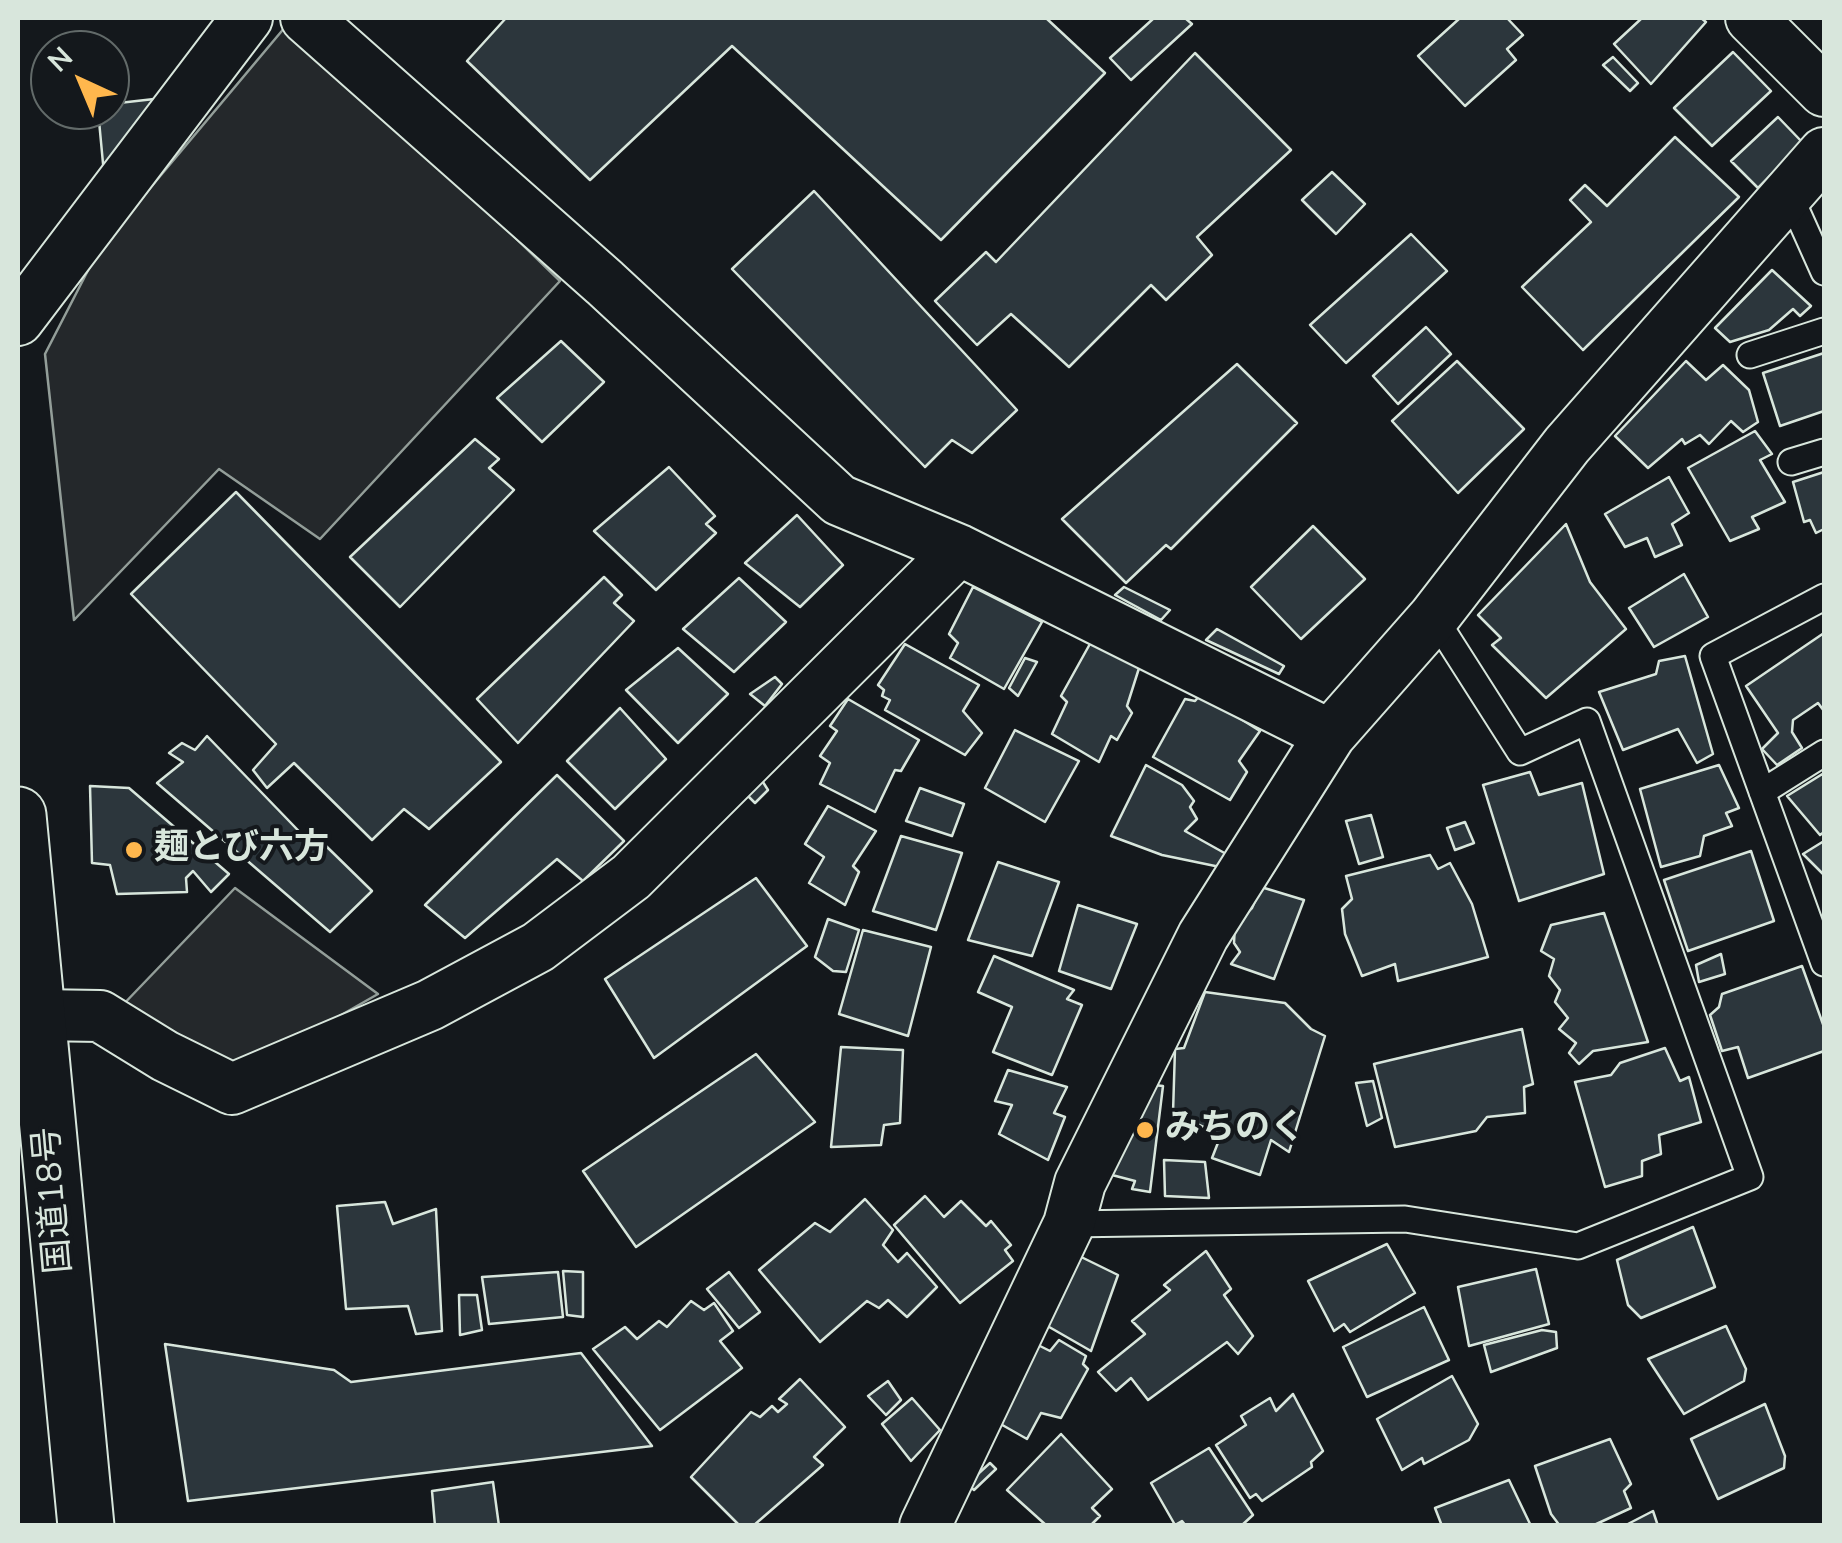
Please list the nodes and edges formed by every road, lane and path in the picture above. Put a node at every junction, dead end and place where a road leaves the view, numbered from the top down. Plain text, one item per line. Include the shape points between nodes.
1 (247, 18) edge
2 (306, 18) edge
3 (1751, 18) edge
4 (1824, 91) edge
5 (1824, 153) edge
6 (1789, 194) junction
7 (1824, 272) edge
8 (18, 320) edge
9 (1824, 332) edge
10 (1750, 355) dead end
11 (1824, 452) edge
12 (1791, 462) dead end
13 (960, 550) junction
14 (1824, 598) edge
15 (1434, 616) junction
16 (1330, 735) junction
17 (1824, 753) edge
18 (1762, 792) junction
19 (18, 815) edge
20 (1815, 903) edge
21 (1824, 963) edge
22 (38, 1015) junction
23 (1069, 1224) junction
24 (86, 1526) edge
25 (925, 1526) edge

1 - 8 street
2 - 13 street via 840,500
3 - 4 street
5 - 6 street
6 - 7 lane
6 - 15 street via 1566,445
9 - 10 lane
11 - 12 lane
13 - 16 street
13 - 22 street via 631,877 538,947 430,1004 232,1089 100,1016
14 - 18 lane via 1713,656
15 - 16 street
15 - 23 lane via 1520,752 1586,721 1750,1177 1578,1246 1405,1219
16 - 23 street via 1203,936 1080,1183
17 - 18 lane
18 - 20 lane
19 - 22 highway, 国道18号
20 - 21 lane
22 - 24 highway, 国道18号
23 - 25 street

